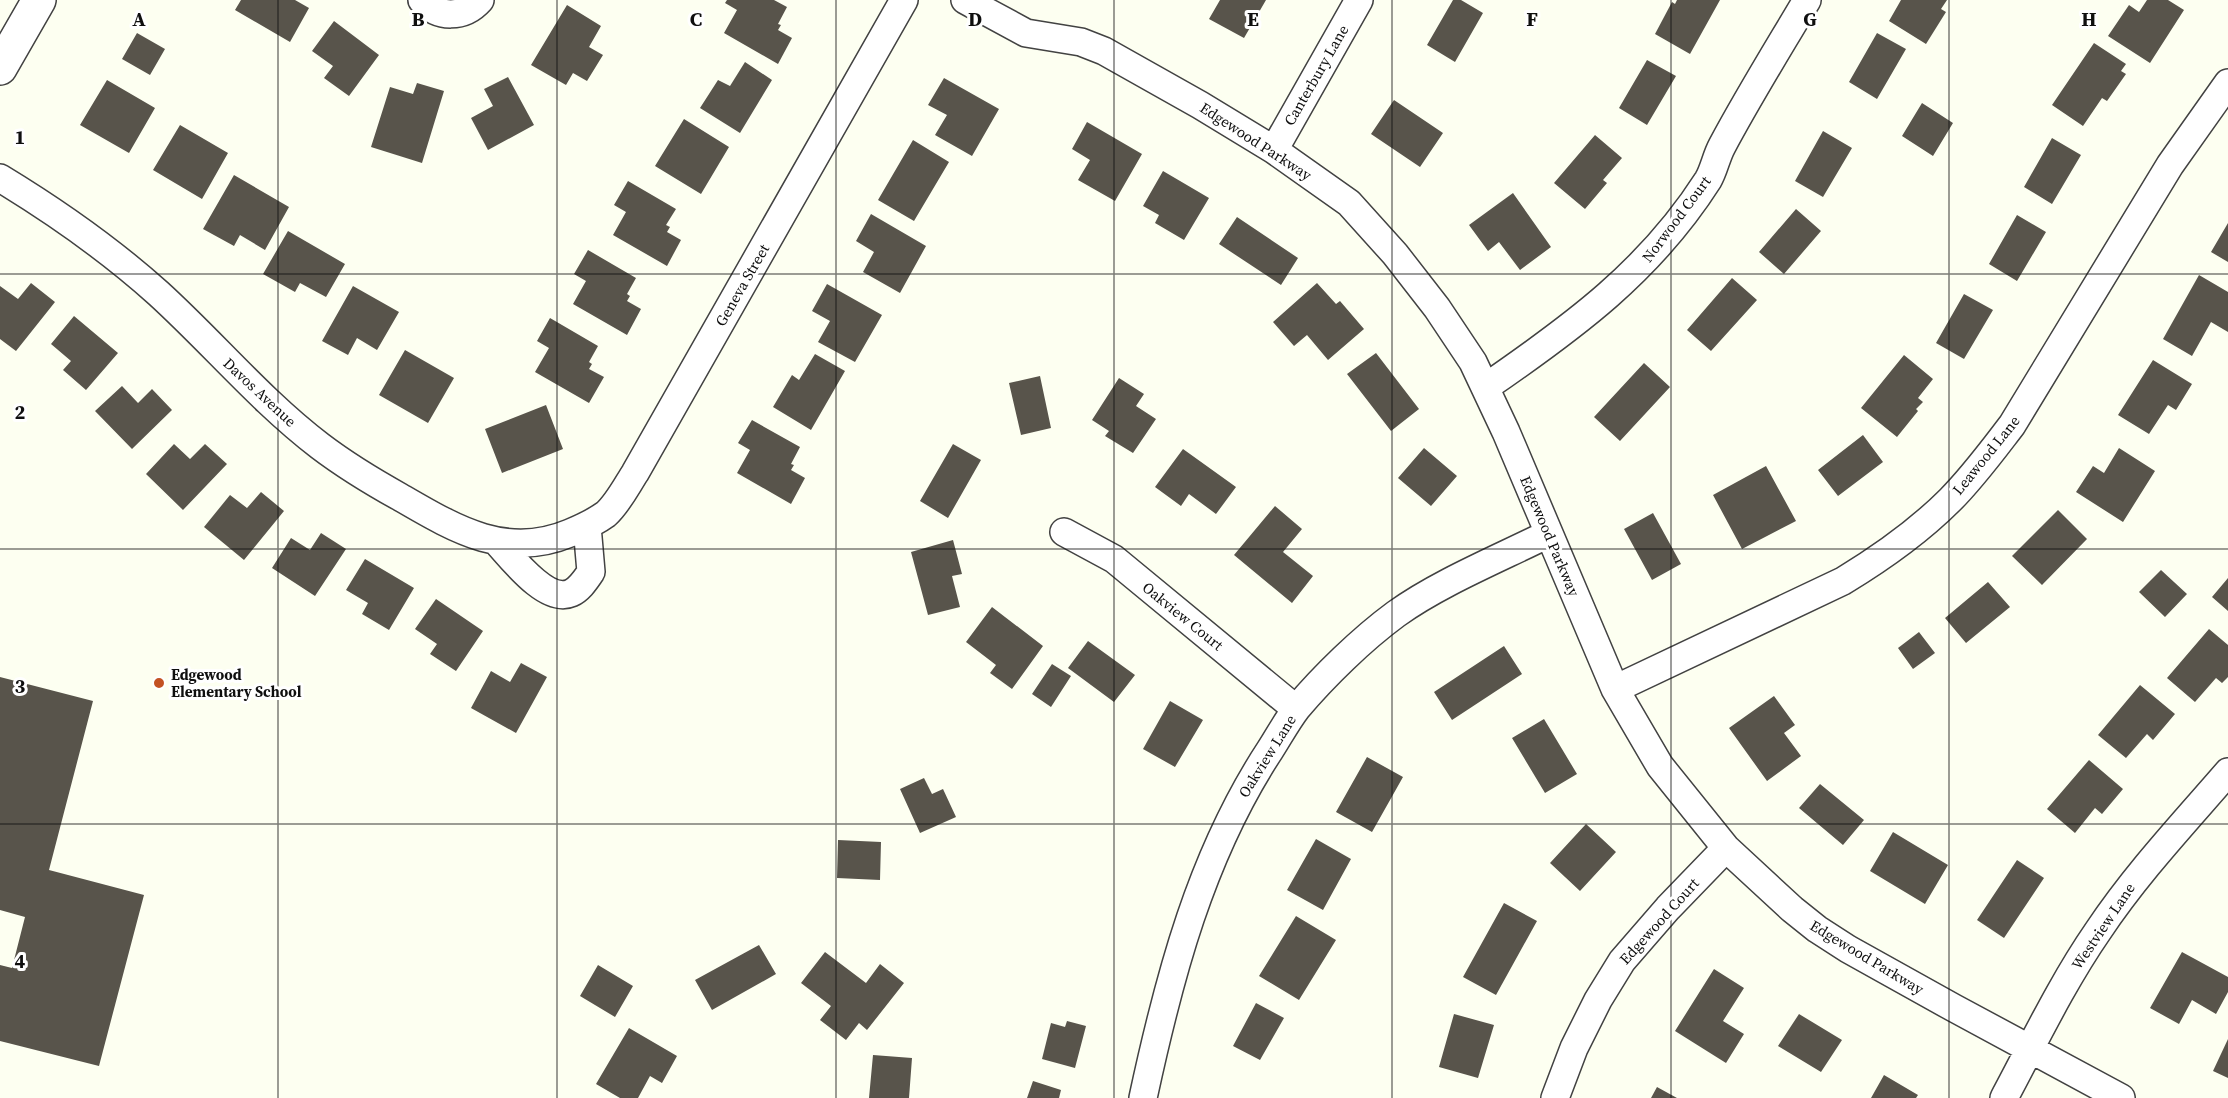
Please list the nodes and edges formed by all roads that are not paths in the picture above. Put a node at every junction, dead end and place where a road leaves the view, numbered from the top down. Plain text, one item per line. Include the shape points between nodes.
1 (39, 0) edge
2 (422, 0) edge
3 (480, 0) edge
4 (904, 0) edge
5 (965, 0) edge
6 (1359, 0) edge
7 (1807, 0) edge
8 (0, 68) edge
9 (2228, 83) edge
10 (1274, 150) junction
11 (0, 178) edge
12 (1486, 387) junction
13 (587, 526) junction
14 (1064, 532) dead end
15 (1548, 534) junction
16 (496, 541) junction
17 (551, 541) joint
18 (1615, 688) junction
19 (1296, 709) junction
20 (2228, 772) edge
21 (1726, 848) junction
22 (2031, 1049) junction
23 (1143, 1098) edge
24 (1556, 1098) edge
25 (2004, 1098) edge
26 (2121, 1098) edge

1 - 8 street
2 - 3 street via 451,15 463,13
4 - 13 street, Geneva Street via 635,473 606,513
5 - 10 street, Edgewood Parkway via 1026,33 1081,42 1104,51
6 - 10 street, Canterbury Lane
7 - 12 street, Norwood Court via 1721,148 1709,178 1675,225 1636,271 1598,306
9 - 18 street, Leawood Lane via 2170,165 2012,425 1950,500 1875,562 1843,581
10 - 12 street, Edgewood Parkway via 1349,203 1395,254 1455,334
11 - 16 street, Davos Avenue via 107,249 319,446 454,528
12 - 15 street, Edgewood Parkway
13 - 16 street via 591,572 570,593 556,594 537,584
13 - 17 street, Geneva Street
14 - 19 street, Oakview Court via 1114,559
15 - 18 street, Edgewood Parkway
15 - 19 street, Oakview Lane via 1402,610 1356,647
16 - 17 street, Davos Avenue
18 - 21 street, Edgewood Parkway via 1660,766
19 - 23 street, Oakview Lane via 1254,773 1205,874 1175,966
20 - 22 street, Westview Lane via 2138,874 2072,972
21 - 22 street, Edgewood Parkway via 1817,929
21 - 24 street, Edgewood Court via 1622,961 1574,1048
22 - 25 street, Westview Lane
22 - 26 street, Edgewood Parkway

